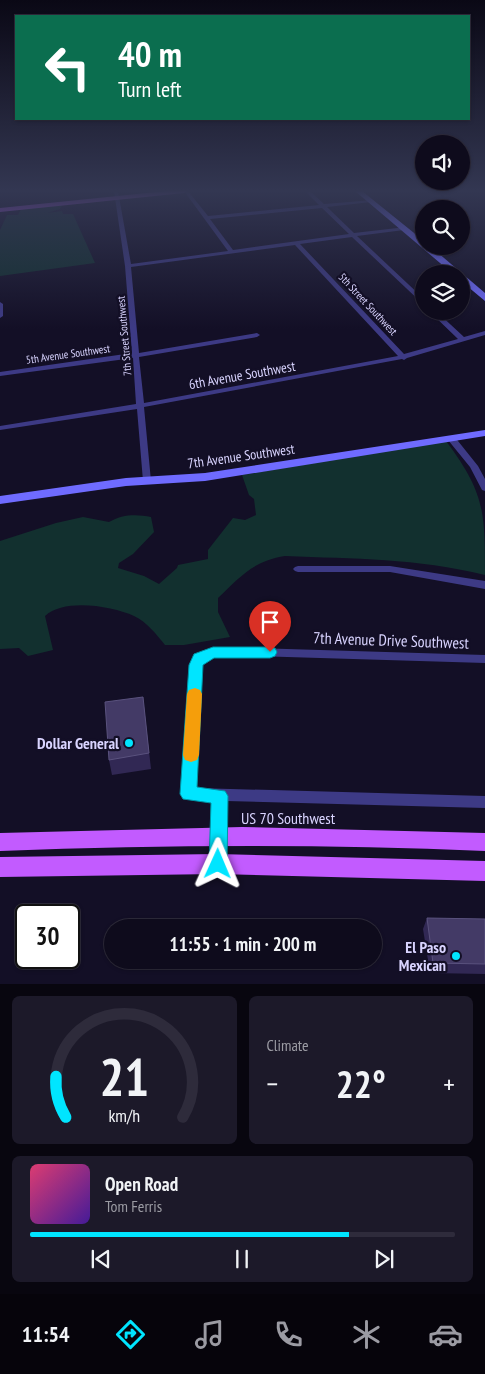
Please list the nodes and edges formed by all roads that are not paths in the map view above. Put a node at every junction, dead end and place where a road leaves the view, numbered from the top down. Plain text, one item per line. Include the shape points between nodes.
1 (124, 237) edge
2 (221, 237) edge
3 (341, 237) edge
4 (357, 237) edge
5 (296, 243) junction
6 (232, 252) junction
7 (435, 255) edge
8 (447, 265) edge
9 (128, 266) junction
10 (470, 284) edge
11 (415, 294) edge
12 (485, 298) edge
13 (0, 304) edge
14 (0, 316) edge
15 (442, 320) edge
16 (485, 333) edge
17 (257, 335) dead end
18 (463, 340) junction
19 (136, 354) junction
20 (404, 358) junction
21 (0, 374) edge
22 (140, 406) junction
23 (0, 428) edge
24 (485, 432) edge
25 (451, 438) junction
26 (147, 481) junction
27 (485, 488) edge
28 (0, 500) edge
29 (298, 568) dead end
30 (485, 585) edge
31 (206, 654) joint
32 (485, 659) edge
33 (189, 794) joint
34 (220, 796) junction
35 (485, 802) edge
36 (219, 838) junction
37 (0, 842) edge
38 (485, 842) edge
39 (218, 864) junction
40 (0, 867) edge
41 (485, 871) edge

1 - 9 street, 7th Street Southwest
2 - 6 street
3 - 5 street
4 - 11 street
5 - 6 street
5 - 20 street, 5th Street Southwest
6 - 9 street
7 - 8 street
9 - 19 street, 7th Street Southwest
10 - 12 street
13 - 14 street
15 - 18 street
16 - 18 street, 6th Avenue Southwest
17 - 19 street, 5th Avenue Southwest
18 - 20 street, 6th Avenue Southwest
19 - 21 street, 5th Avenue Southwest
19 - 22 street, 7th Street Southwest
20 - 22 street, 6th Avenue Southwest
22 - 23 street, 6th Avenue Southwest
22 - 26 street, 7th Street Southwest
24 - 25 street, 7th Avenue Southwest
25 - 26 street, 7th Avenue Southwest via 205,477
25 - 27 street via 474,466
26 - 28 street, 7th Avenue Southwest
29 - 30 street via 390,569
31 - 32 street, 7th Avenue Drive Southwest via 221,651
31 - 33 street via 196,665
33 - 34 street
34 - 35 street
34 - 36 street
36 - 37 main road, US 70 Southwest
36 - 38 main road, US 70 Southwest
36 - 39 street
39 - 40 main road
39 - 41 main road

